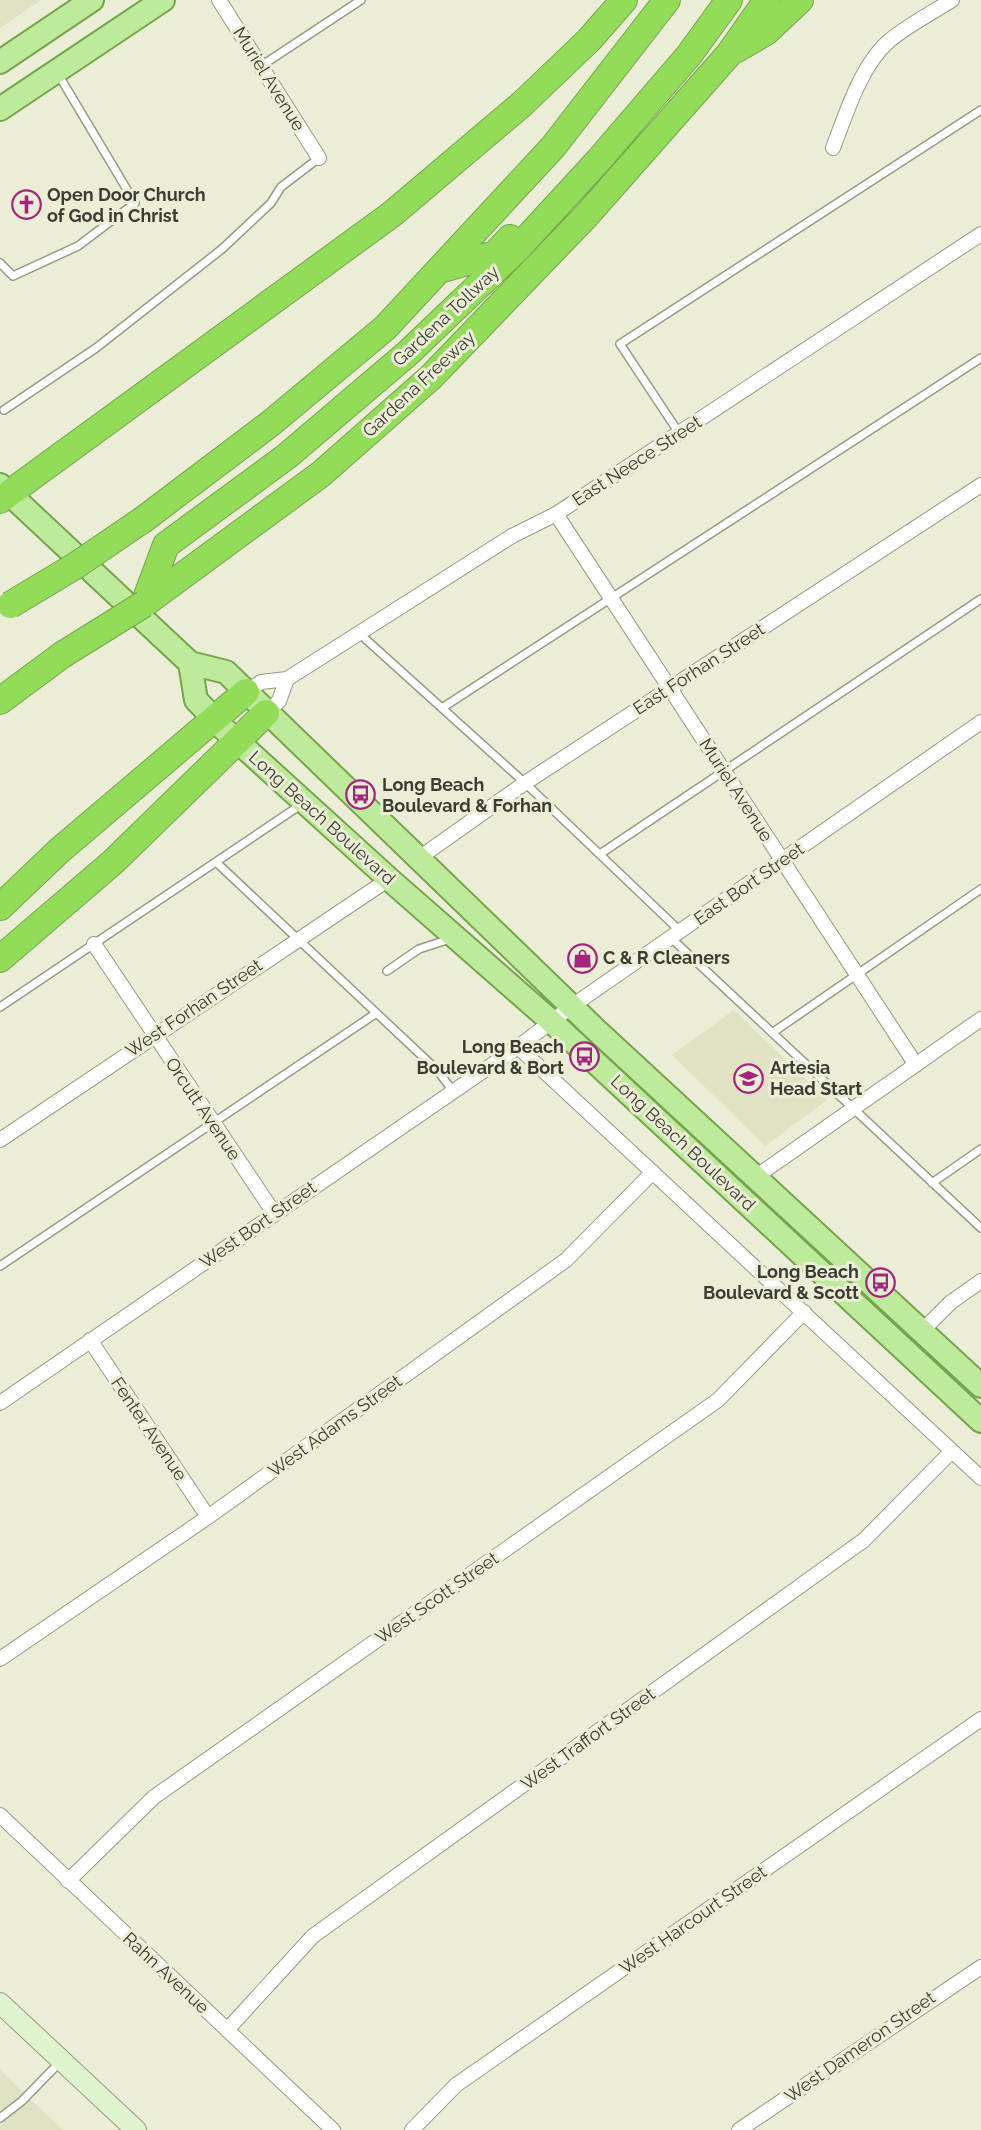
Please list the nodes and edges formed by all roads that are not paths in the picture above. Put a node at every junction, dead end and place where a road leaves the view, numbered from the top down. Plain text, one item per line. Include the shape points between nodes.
1 (92, 0) edge
2 (163, 0) edge
3 (219, 0) edge
4 (361, 0) edge
5 (624, 0) edge
6 (668, 0) edge
7 (712, 0) edge
8 (729, 0) edge
9 (767, 0) edge
10 (800, 0) edge
11 (952, 0) edge
12 (729, 54) junction
13 (0, 62) edge
14 (261, 66) junction
15 (57, 72) junction
16 (0, 109) edge
17 (981, 110) edge
18 (833, 148) dead end
19 (319, 158) joint
20 (981, 234) edge
21 (0, 263) edge
22 (438, 270) junction
23 (981, 357) edge
24 (4, 410) dead end
25 (679, 434) junction
26 (981, 485) edge
27 (3, 493) edge
28 (556, 514) junction
29 (612, 599) junction
30 (981, 599) edge
31 (144, 604) junction
32 (5, 607) edge
33 (361, 635) junction
34 (62, 656) junction
35 (190, 663) junction
36 (288, 680) junction
37 (0, 688) edge
38 (669, 688) junction
39 (246, 692) junction
40 (0, 701) edge
41 (442, 708) junction
42 (266, 712) junction
43 (215, 720) junction
44 (981, 722) edge
45 (236, 740) junction
46 (724, 771) junction
47 (525, 783) junction
48 (304, 802) junction
49 (600, 854) junction
50 (419, 858) junction
51 (782, 860) junction
52 (217, 862) junction
53 (389, 879) junction
54 (981, 889) edge
55 (0, 907) edge
56 (676, 934) junction
57 (455, 937) junction
58 (298, 939) junction
59 (94, 944) junction
60 (0, 959) edge
61 (387, 971) dead end
62 (858, 976) junction
63 (572, 1006) junction
64 (0, 1007) edge
65 (375, 1014) junction
66 (981, 1019) edge
67 (552, 1022) junction
68 (772, 1033) junction
69 (153, 1035) junction
70 (518, 1047) junction
71 (916, 1065) junction
72 (453, 1091) junction
73 (853, 1109) junction
74 (213, 1123) junction
75 (0, 1140) edge
76 (981, 1149) edge
77 (653, 1172) junction
78 (757, 1176) junction
79 (932, 1183) junction
80 (274, 1213) junction
81 (981, 1228) edge
82 (0, 1266) edge
83 (981, 1281) edge
84 (804, 1312) junction
85 (923, 1330) junction
86 (90, 1340) junction
87 (981, 1386) edge
88 (0, 1403) edge
89 (981, 1421) edge
90 (952, 1451) junction
91 (981, 1478) edge
92 (208, 1517) junction
93 (0, 1659) edge
94 (981, 1719) edge
95 (0, 1815) edge
96 (68, 1881) junction
97 (981, 1967) edge
98 (0, 2002) edge
99 (226, 2030) junction
100 (62, 2060) junction
101 (0, 2118) edge
102 (136, 2130) edge
103 (333, 2130) edge
104 (412, 2130) edge
105 (740, 2130) edge

1 - 13 main road
2 - 15 main road
3 - 14 street, Muriel Avenue
4 - 14 lane
5 - 27 highway via 589,40 522,104 392,214
6 - 22 highway via 553,147
7 - 22 highway, Gardena Tollway via 643,93 495,254
8 - 31 highway, Gardena Tollway via 598,161 517,249 408,353 287,456 166,546
9 - 12 highway, Gardena Freeway
10 - 12 highway via 766,32
11 - 18 street via 888,41 855,93
12 - 31 highway, Gardena Freeway via 586,216 431,377 321,474
14 - 19 street, Muriel Avenue
15 - 16 main road
15 - 21 lane via 135,203 78,246 22,272 13,276
17 - 25 lane via 620,344
19 - 24 lane via 281,187 272,203 222,249 96,348
20 - 25 street, East Neece Street
22 - 32 highway, bridge via 385,328 271,423 144,519
23 - 29 lane
25 - 28 street, East Neece Street
26 - 38 street, East Forhan Street
27 - 35 main road, Long Beach Boulevard
28 - 29 street, Muriel Avenue
28 - 33 street, East Neece Street via 512,536
29 - 38 street, Muriel Avenue
29 - 41 lane
30 - 46 lane
31 - 34 highway, Gardena Freeway, bridge
33 - 36 street, East Neece Street
33 - 41 lane
34 - 37 highway, Gardena Freeway
34 - 40 highway
35 - 39 main road, Long Beach Boulevard via 226,672
35 - 43 main road, Long Beach Boulevard via 196,700
36 - 39 street, East Neece Street via 261,682
36 - 42 street, East Neece Street via 279,701
38 - 46 street, Muriel Avenue
38 - 47 street, East Forhan Street
39 - 42 main road, Long Beach Boulevard
39 - 43 highway
41 - 47 lane
42 - 45 highway
42 - 50 main road, Long Beach Boulevard
43 - 45 main road, Long Beach Boulevard
43 - 55 highway via 60,850
44 - 51 street, East Bort Street
45 - 48 main road, Long Beach Boulevard
45 - 60 highway via 113,862
46 - 49 lane
46 - 51 street, Muriel Avenue
47 - 49 lane
47 - 50 street, East Forhan Street
48 - 52 lane
48 - 53 main road, Long Beach Boulevard
49 - 56 lane
50 - 63 main road, Long Beach Boulevard
51 - 56 street, East Bort Street
51 - 62 street, Muriel Avenue
52 - 58 lane
52 - 59 lane
53 - 57 main road, Long Beach Boulevard
53 - 58 street, West Forhan Street
54 - 62 lane
56 - 63 street, East Bort Street
56 - 68 lane
57 - 61 lane via 419,949
57 - 67 main road, Long Beach Boulevard
58 - 65 lane
58 - 69 street, West Forhan Street
59 - 64 lane
59 - 69 street, Orcutt Avenue
62 - 68 lane
62 - 71 street, Muriel Avenue
63 - 67 street, East Bort Street
63 - 78 main road, Long Beach Boulevard
65 - 72 lane via 437,1070
65 - 74 lane
66 - 71 street
67 - 70 street, East Bort Street
67 - 89 main road, Long Beach Boulevard
68 - 73 lane
69 - 74 street, Orcutt Avenue
69 - 75 street, West Forhan Street
70 - 72 street, West Bort Street
70 - 77 street
71 - 73 street
72 - 80 street, West Bort Street
73 - 78 street
73 - 79 lane
74 - 80 street, Orcutt Avenue
74 - 82 lane
76 - 79 lane
77 - 84 street
77 - 92 street, West Adams Street via 566,1260
78 - 85 main road, Long Beach Boulevard
79 - 81 lane
80 - 86 street, West Bort Street
83 - 85 street via 951,1302
84 - 90 street
84 - 96 street, West Scott Street via 718,1400 154,1797
85 - 87 main road, Long Beach Boulevard
86 - 88 street, West Bort Street
86 - 92 street, Fenter Avenue
90 - 91 street
90 - 99 street, West Traffort Street via 864,1540 313,1936
92 - 93 street, West Adams Street
94 - 104 street, West Harcourt Street via 456,2085
95 - 96 street, Rahn Avenue
96 - 99 street, Rahn Avenue
97 - 105 street, West Dameron Street
98 - 100 street
99 - 103 street, Rahn Avenue
100 - 101 lane
100 - 102 street

